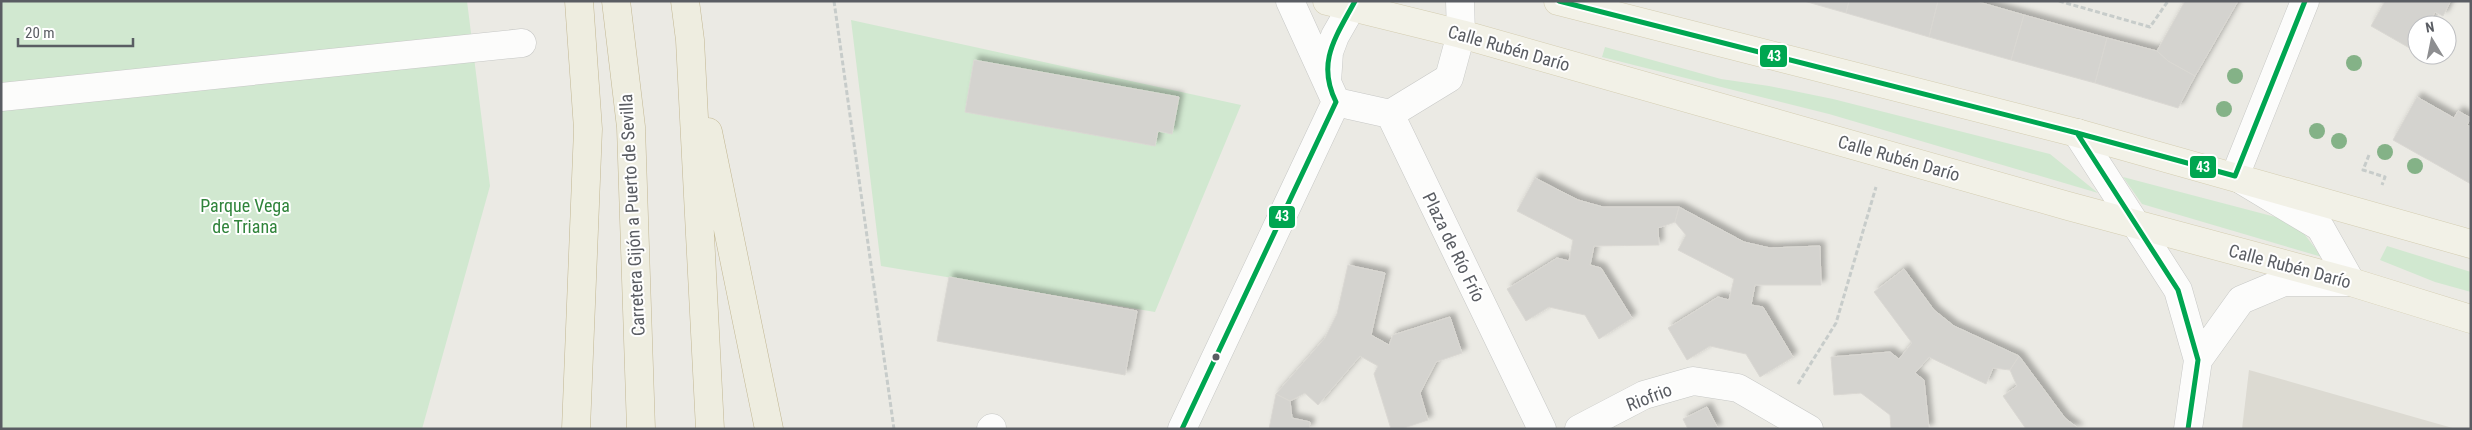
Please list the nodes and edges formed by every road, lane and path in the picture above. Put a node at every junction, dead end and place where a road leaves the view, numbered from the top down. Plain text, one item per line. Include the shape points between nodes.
1 (579, 1) edge
2 (616, 1) edge
3 (685, 1) edge
4 (834, 1) edge
5 (1290, 1) edge
6 (1460, 1) edge
7 (1558, 1) edge
8 (2059, 1) edge
9 (2168, 1) edge
10 (2305, 1) edge
11 (1344, 4) edge
12 (1461, 34) junction
13 (690, 40) junction
14 (522, 43) dead end
15 (1331, 92) junction
16 (1, 97) edge
17 (1390, 114) junction
18 (2077, 132) junction
19 (1886, 155) junction
20 (2236, 176) junction
21 (2136, 225) junction
22 (2471, 244) edge
23 (2351, 282) junction
24 (2471, 318) edge
25 (2198, 360) junction
26 (1780, 412) junction
27 (576, 429) edge
28 (640, 429) edge
29 (710, 429) edge
30 (768, 429) edge
31 (894, 429) edge
32 (1182, 429) edge
33 (1542, 429) edge
34 (1579, 429) edge
35 (1809, 429) edge
36 (2188, 429) edge

1 - 27 highway via 588,129
2 - 28 highway, Carretera Gijón a Puerto de Sevilla via 631,127
3 - 13 highway
4 - 31 path
5 - 15 street
6 - 12 street
7 - 18 main road
8 - 9 path via 2150,26
10 - 20 street
11 - 12 main road, Calle Rubén Darío
11 - 15 street via 1329,52
12 - 17 street via 1449,78
12 - 19 main road, Calle Rubén Darío
13 - 29 highway
13 - 30 highway
14 - 16 street
15 - 17 street
15 - 32 street
17 - 33 street, Plaza de Río Frío
18 - 20 main road
18 - 21 street
19 - 21 main road, Calle Rubén Darío
19 - 26 path via 1836,323
20 - 22 main road
20 - 23 street via 2320,227
21 - 23 main road, Calle Rubén Darío
21 - 25 street via 2178,290
23 - 24 main road, Calle Rubén Darío
23 - 25 street via 2284,282 2241,300
25 - 36 street
26 - 34 street, Riofrio via 1738,388 1693,381 1644,395
26 - 35 street

